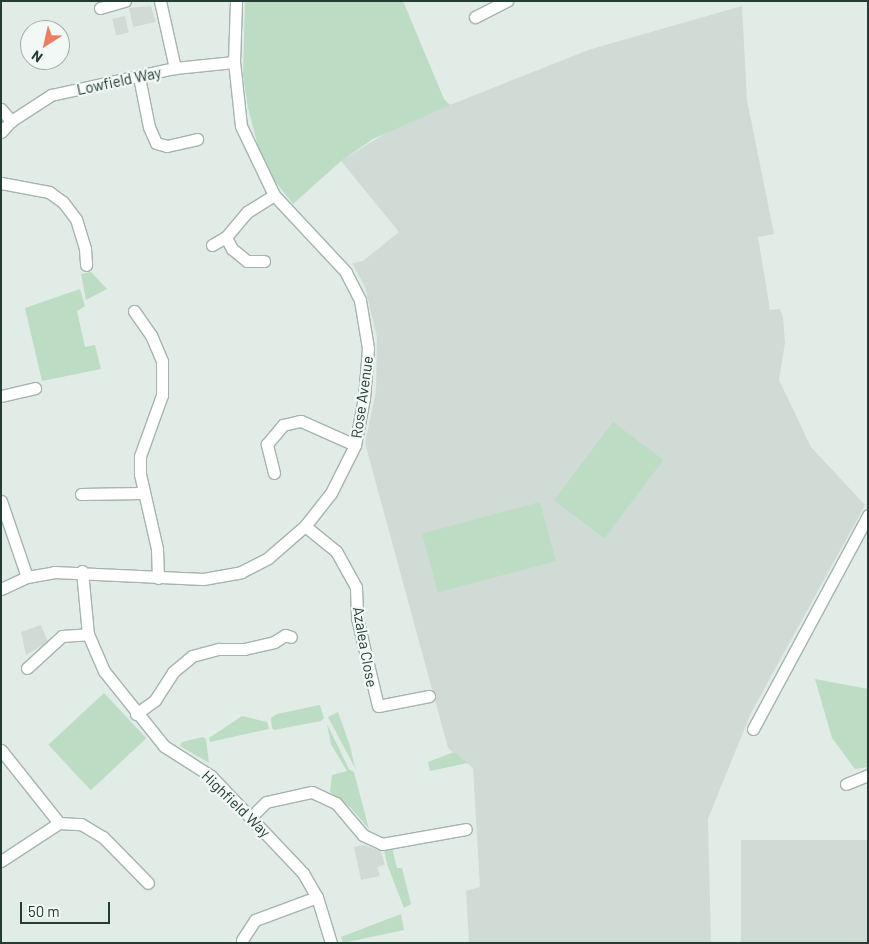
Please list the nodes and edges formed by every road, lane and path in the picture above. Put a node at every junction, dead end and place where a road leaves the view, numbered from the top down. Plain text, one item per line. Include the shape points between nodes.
1 (124, 1) edge
2 (160, 1) edge
3 (236, 1) edge
4 (507, 1) edge
5 (100, 8) dead end
6 (475, 17) dead end
7 (234, 62) junction
8 (175, 68) junction
9 (139, 77) junction
10 (1, 109) edge
11 (11, 121) junction
12 (1, 132) edge
13 (197, 140) dead end
14 (1, 182) edge
15 (274, 195) junction
16 (226, 238) junction
17 (212, 245) dead end
18 (264, 261) dead end
19 (86, 265) dead end
20 (134, 311) dead end
21 (35, 388) dead end
22 (1, 396) edge
23 (355, 445) junction
24 (274, 474) dead end
25 (142, 493) junction
26 (81, 494) dead end
27 (1, 501) edge
28 (868, 515) edge
29 (305, 526) junction
30 (82, 571) junction
31 (27, 577) junction
32 (158, 578) junction
33 (1, 589) edge
34 (88, 634) junction
35 (291, 638) dead end
36 (27, 668) dead end
37 (429, 696) dead end
38 (136, 714) junction
39 (753, 728) dead end
40 (1, 750) edge
41 (868, 775) edge
42 (846, 784) dead end
43 (251, 817) junction
44 (59, 823) junction
45 (466, 829) dead end
46 (1, 861) edge
47 (148, 883) dead end
48 (317, 897) junction
49 (242, 940) dead end
50 (331, 943) edge

1 - 5 street
2 - 8 street
3 - 7 street, Rose Avenue
4 - 6 street
7 - 8 street, Lowfield Way
7 - 15 street, Rose Avenue via 241,126
8 - 9 street, Lowfield Way
9 - 11 street, Lowfield Way via 51,95
9 - 13 street via 149,127 156,143 168,146
10 - 11 street
11 - 12 street, Lowfield Way
14 - 19 street via 49,192 63,202 76,219 85,248
15 - 16 street via 247,212
15 - 23 street, Rose Avenue via 346,272 360,300 368,348 364,398
16 - 17 street
16 - 18 street via 232,250 247,261
20 - 25 street via 151,335 162,361 162,395 140,456
21 - 22 street
23 - 24 street via 301,421 283,425 267,444
23 - 29 street, Rose Avenue via 331,493
25 - 26 street
25 - 32 street via 157,549
27 - 31 street
28 - 39 street
29 - 32 street, Rose Avenue via 268,558 241,572 203,579
29 - 37 street, Azalea Close via 336,552 356,587 357,618 378,706
30 - 31 street, Rose Avenue
30 - 32 street, Rose Avenue
30 - 34 street, Highfield Way
31 - 33 street, Rose Avenue
34 - 36 street via 62,636
34 - 38 street, Highfield Way via 104,671
35 - 38 street via 286,635 274,642 244,649 220,649 192,656 173,672 155,700
38 - 43 street, Highfield Way via 164,746 211,776
40 - 44 street
41 - 42 street
43 - 45 street via 266,802 312,792 336,803 363,836 382,844
43 - 48 street, Highfield Way via 303,873
44 - 46 street
44 - 47 street via 81,824 103,837
48 - 49 street via 256,920
48 - 50 street, Highfield Way

